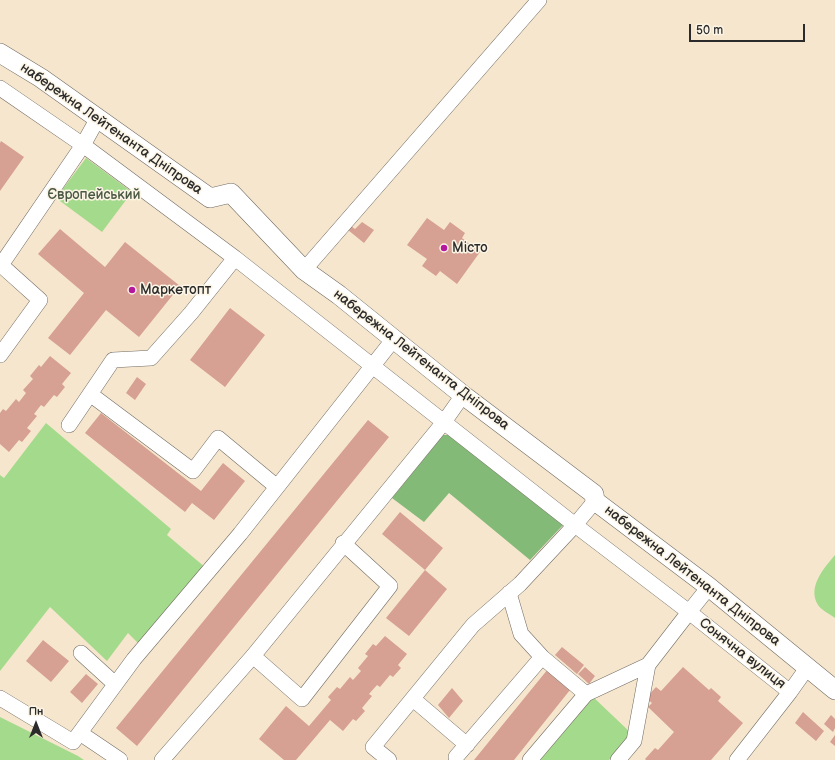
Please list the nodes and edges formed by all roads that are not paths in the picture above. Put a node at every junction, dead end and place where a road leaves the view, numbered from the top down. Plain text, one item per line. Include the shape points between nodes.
1 (539, 0) edge
2 (0, 52) edge
3 (1, 89) edge
4 (98, 118) junction
5 (83, 144) junction
6 (235, 258) junction
7 (304, 270) junction
8 (393, 340) junction
9 (0, 355) edge
10 (374, 365) junction
11 (90, 394) junction
12 (463, 395) junction
13 (444, 422) junction
14 (69, 425) dead end
15 (277, 487) junction
16 (595, 501) junction
17 (575, 525) junction
18 (343, 543) junction
19 (709, 587) junction
20 (509, 593) junction
21 (689, 612) junction
22 (81, 653) dead end
23 (253, 656) junction
24 (542, 657) junction
25 (648, 665) junction
26 (807, 668) junction
27 (115, 684) junction
28 (835, 690) edge
29 (790, 692) junction
30 (586, 694) junction
31 (0, 698) edge
32 (413, 699) junction
33 (80, 733) junction
34 (467, 745) junction
35 (456, 757) dead end
36 (120, 760) edge
37 (162, 760) edge
38 (389, 760) edge
39 (530, 760) edge
40 (618, 760) edge
41 (737, 760) edge

1 - 7 street
2 - 4 main road, набережна Лейтенанта Дніпрова
3 - 5 street
4 - 5 street
4 - 7 main road, набережна Лейтенанта Дніпрова via 210,198 231,193
5 - 6 street
5 - 9 street via 1,265 40,300
6 - 10 street
6 - 11 street via 151,358 113,360
7 - 8 main road, набережна Лейтенанта Дніпрова
8 - 10 street
8 - 12 main road, набережна Лейтенанта Дніпрова
10 - 13 street
10 - 15 street
11 - 14 street
11 - 15 street via 193,471 218,438
12 - 13 street
12 - 16 main road, набережна Лейтенанта Дніпрова via 594,494
13 - 17 street
13 - 18 street
15 - 27 street
16 - 17 street
16 - 19 main road, набережна Лейтенанта Дніпрова
17 - 20 street
17 - 21 street
18 - 23 street
18 - 23 street via 390,586 302,700
19 - 21 street, Сонячна вулиця
19 - 26 main road, набережна Лейтенанта Дніпрова
20 - 24 street via 522,634
20 - 32 street via 473,625
21 - 25 street
21 - 29 street, Сонячна вулиця
22 - 27 street
23 - 37 street
24 - 30 street
24 - 34 street
25 - 30 street
25 - 40 street via 634,741
26 - 28 main road, набережна Лейтенанта Дніпрова
26 - 29 street
27 - 33 street
29 - 41 street, Сонячна вулиця
30 - 39 street
31 - 33 street via 74,742
32 - 34 street
32 - 38 street via 373,747
33 - 36 street
34 - 35 street

